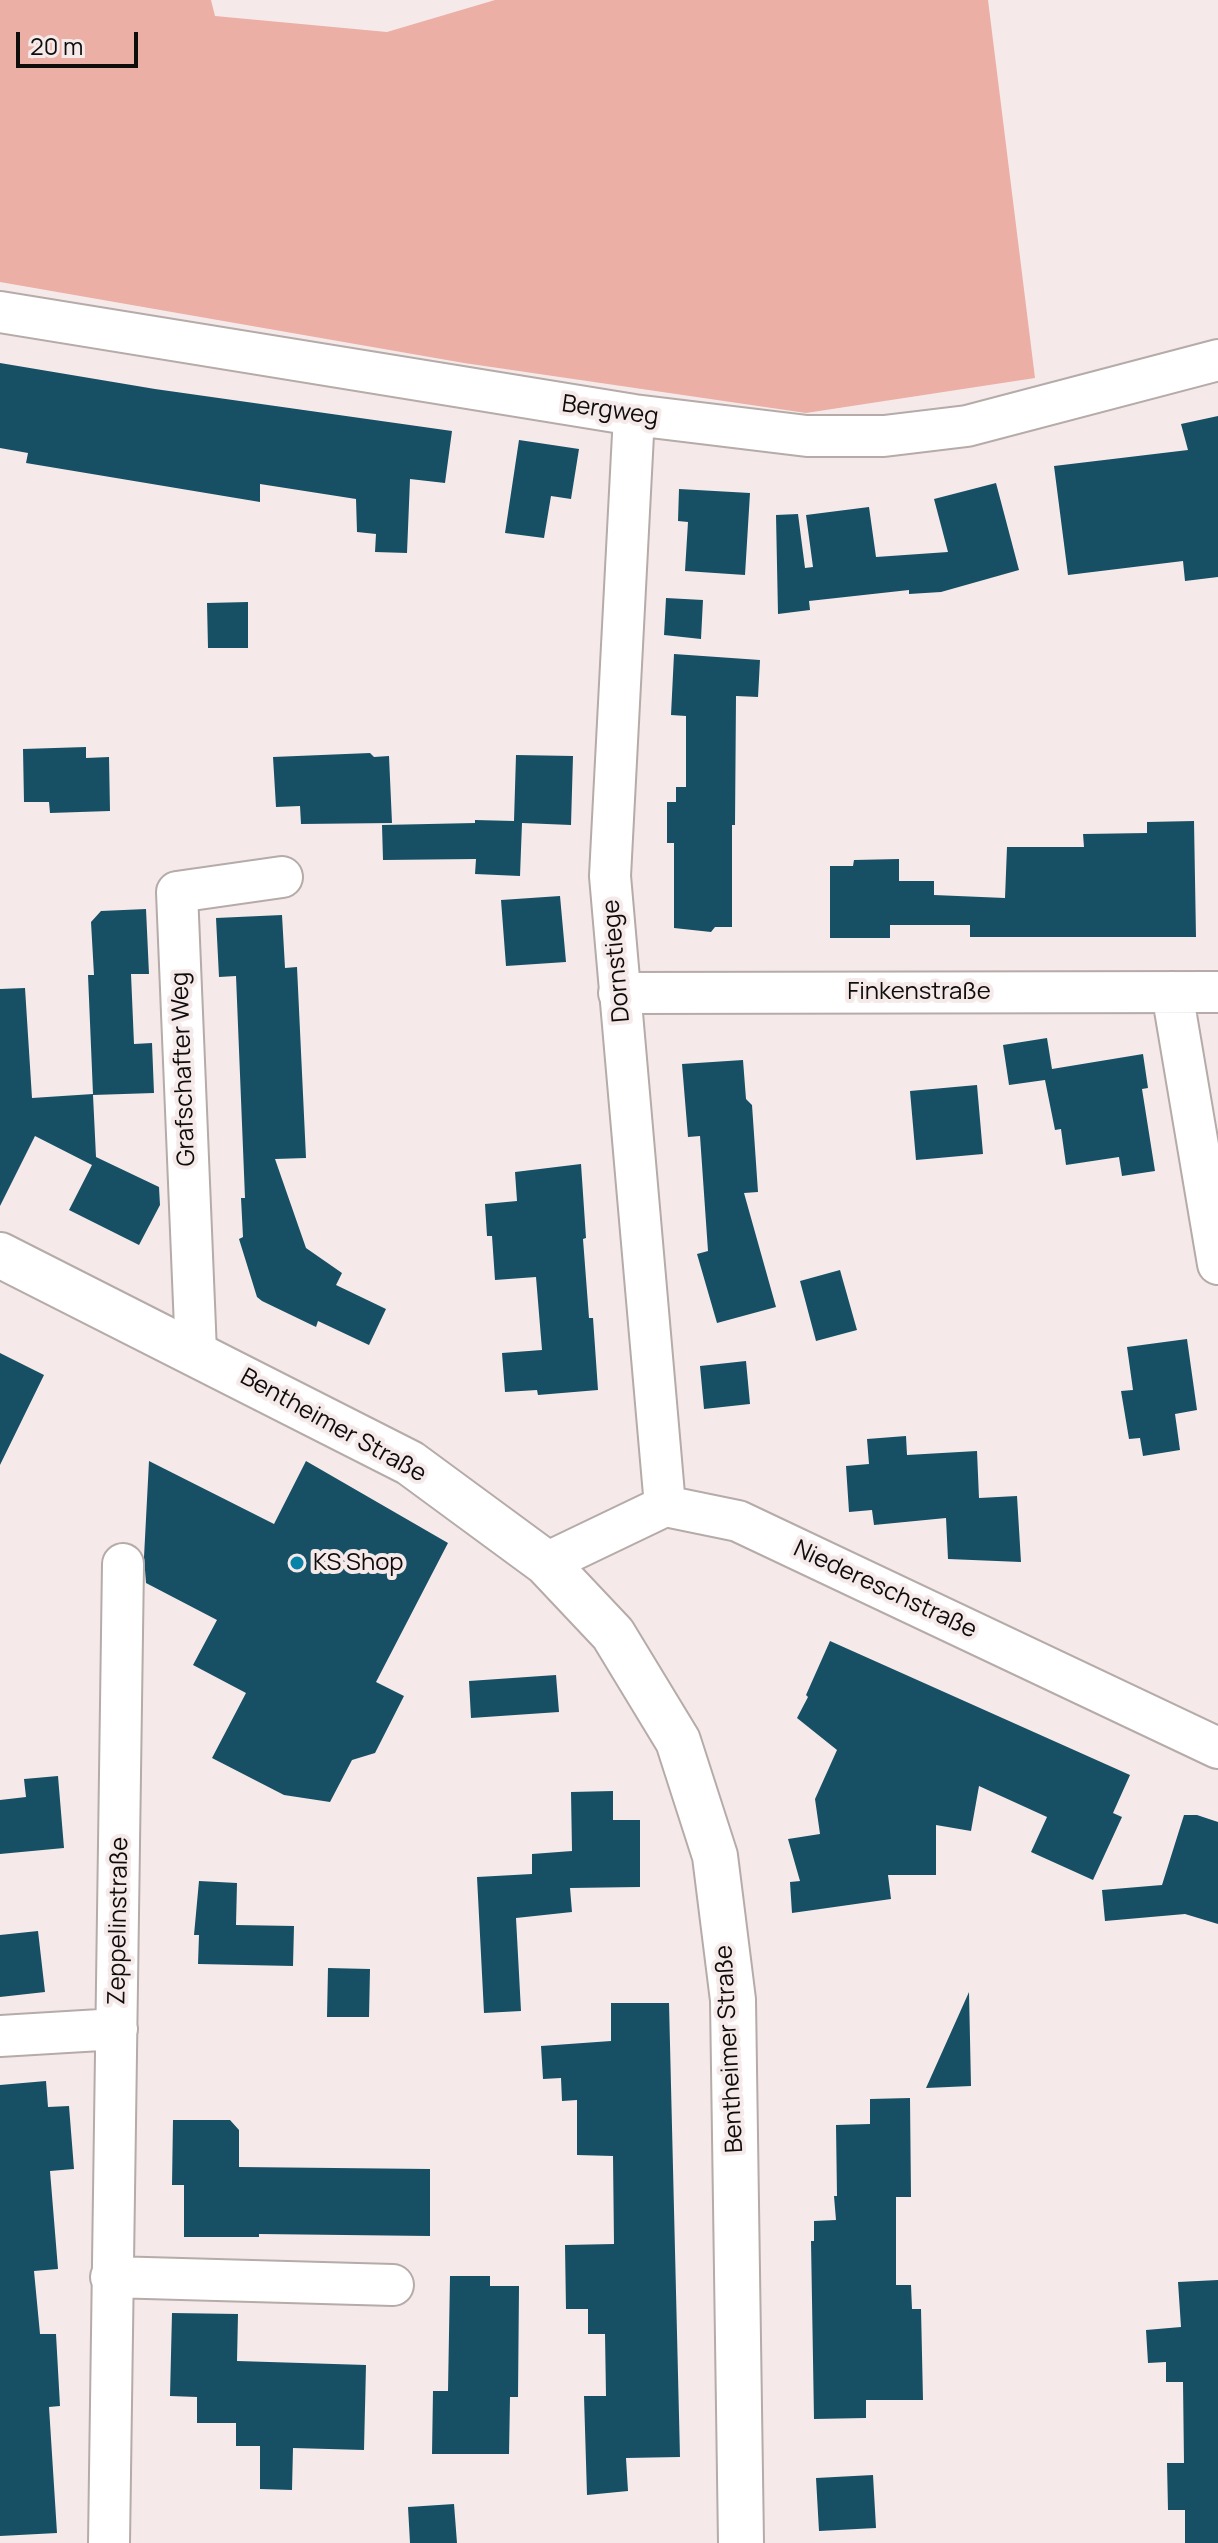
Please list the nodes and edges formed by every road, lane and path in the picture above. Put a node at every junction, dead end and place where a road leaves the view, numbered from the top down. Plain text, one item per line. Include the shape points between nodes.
1 (0, 312) edge
2 (1218, 360) edge
3 (634, 415) junction
4 (282, 877) dead end
5 (1172, 992) junction
6 (1218, 992) edge
7 (619, 993) junction
8 (0, 1255) edge
9 (1218, 1264) edge
10 (196, 1352) junction
11 (665, 1506) junction
12 (546, 1563) junction
13 (123, 1564) dead end
14 (1218, 1748) edge
15 (117, 2029) junction
16 (0, 2036) edge
17 (111, 2277) junction
18 (393, 2285) dead end
19 (109, 2543) edge
20 (741, 2543) edge

1 - 3 street, Bergweg
2 - 3 street, Bergweg via 967,426 884,436 807,436
3 - 7 street, Dornstiege via 610,876
4 - 10 street, Grafschafter Weg via 177,892
5 - 6 street, Finkenstraße
5 - 7 street, Finkenstraße
5 - 9 street
7 - 11 street, Dornstiege
8 - 10 main road, Bentheimer Straße
10 - 12 main road, Bentheimer Straße via 410,1463
11 - 12 street
11 - 14 street, Niedereschstraße via 738,1521
12 - 20 main road, Bentheimer Straße via 613,1634 678,1741 715,1856 733,2000
13 - 15 street, Zeppelinstraße
15 - 16 street
15 - 17 street, Zeppelinstraße
17 - 18 street
17 - 19 street, Zeppelinstraße

